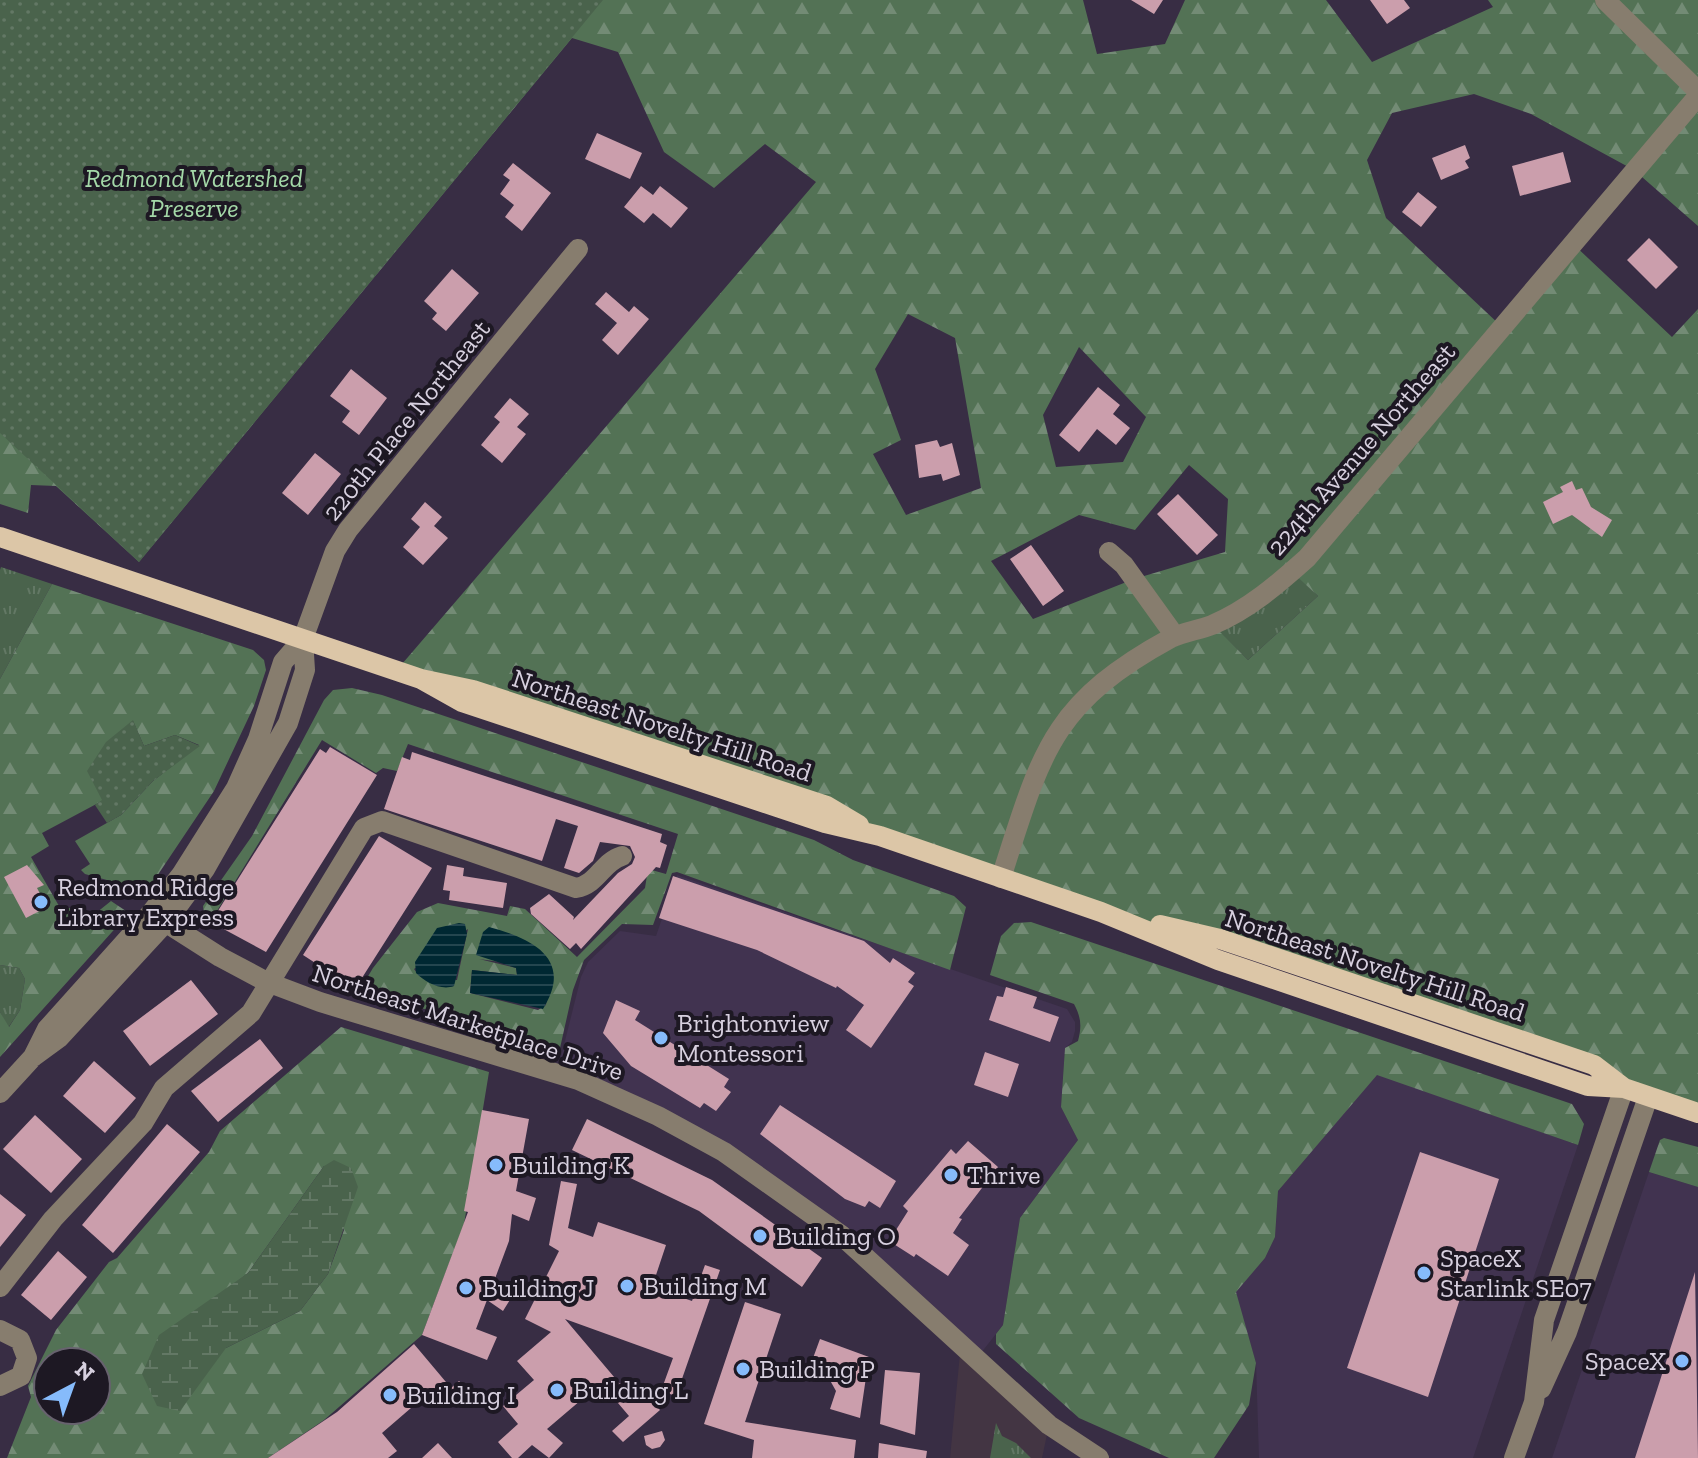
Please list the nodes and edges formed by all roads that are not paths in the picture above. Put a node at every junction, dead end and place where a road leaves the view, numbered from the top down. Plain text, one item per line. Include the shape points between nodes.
1 (1605, 0) edge
2 (1698, 94) edge
3 (578, 249) dead end
4 (0, 537) edge
5 (1109, 552) dead end
6 (1175, 636) junction
7 (303, 639) junction
8 (622, 856) dead end
9 (1001, 878) junction
10 (159, 918) junction
11 (267, 982) junction
12 (1624, 1088) junction
13 (0, 1093) edge
14 (1648, 1097) junction
15 (1698, 1113) edge
16 (0, 1287) edge
17 (0, 1330) edge
18 (0, 1386) edge
19 (1534, 1402) junction
20 (1099, 1458) edge
21 (1514, 1458) edge

1 - 2 street
2 - 6 street, 224th Avenue Northeast via 1307,558 1247,607
3 - 7 street, 220th Place Northeast via 348,530 335,551
4 - 7 main road, Northeast Novelty Hill Road
5 - 6 street
6 - 9 street, 224th Avenue Northeast via 1101,682 1056,731 1038,767
7 - 9 main road, Northeast Novelty Hill Road via 421,679 462,702
7 - 10 street, 220th Place Northeast via 305,670 288,723 236,819
8 - 11 street via 611,860 593,882 576,888 382,821 372,823 354,842
9 - 12 main road, Northeast Novelty Hill Road via 1218,960 1588,1086
10 - 11 street, Northeast Marketplace Drive
10 - 13 street, 220th Place Northeast via 59,1038
11 - 16 street via 251,1013 164,1088 143,1123 53,1219
11 - 20 street, Northeast Marketplace Drive via 578,1080 724,1152 841,1235 1049,1425
12 - 14 main road, Northeast Novelty Hill Road
12 - 19 street via 1544,1320
14 - 15 main road, Northeast Novelty Hill Road
14 - 19 street via 1567,1332
17 - 18 street via 20,1340 27,1358 21,1376
19 - 21 street

